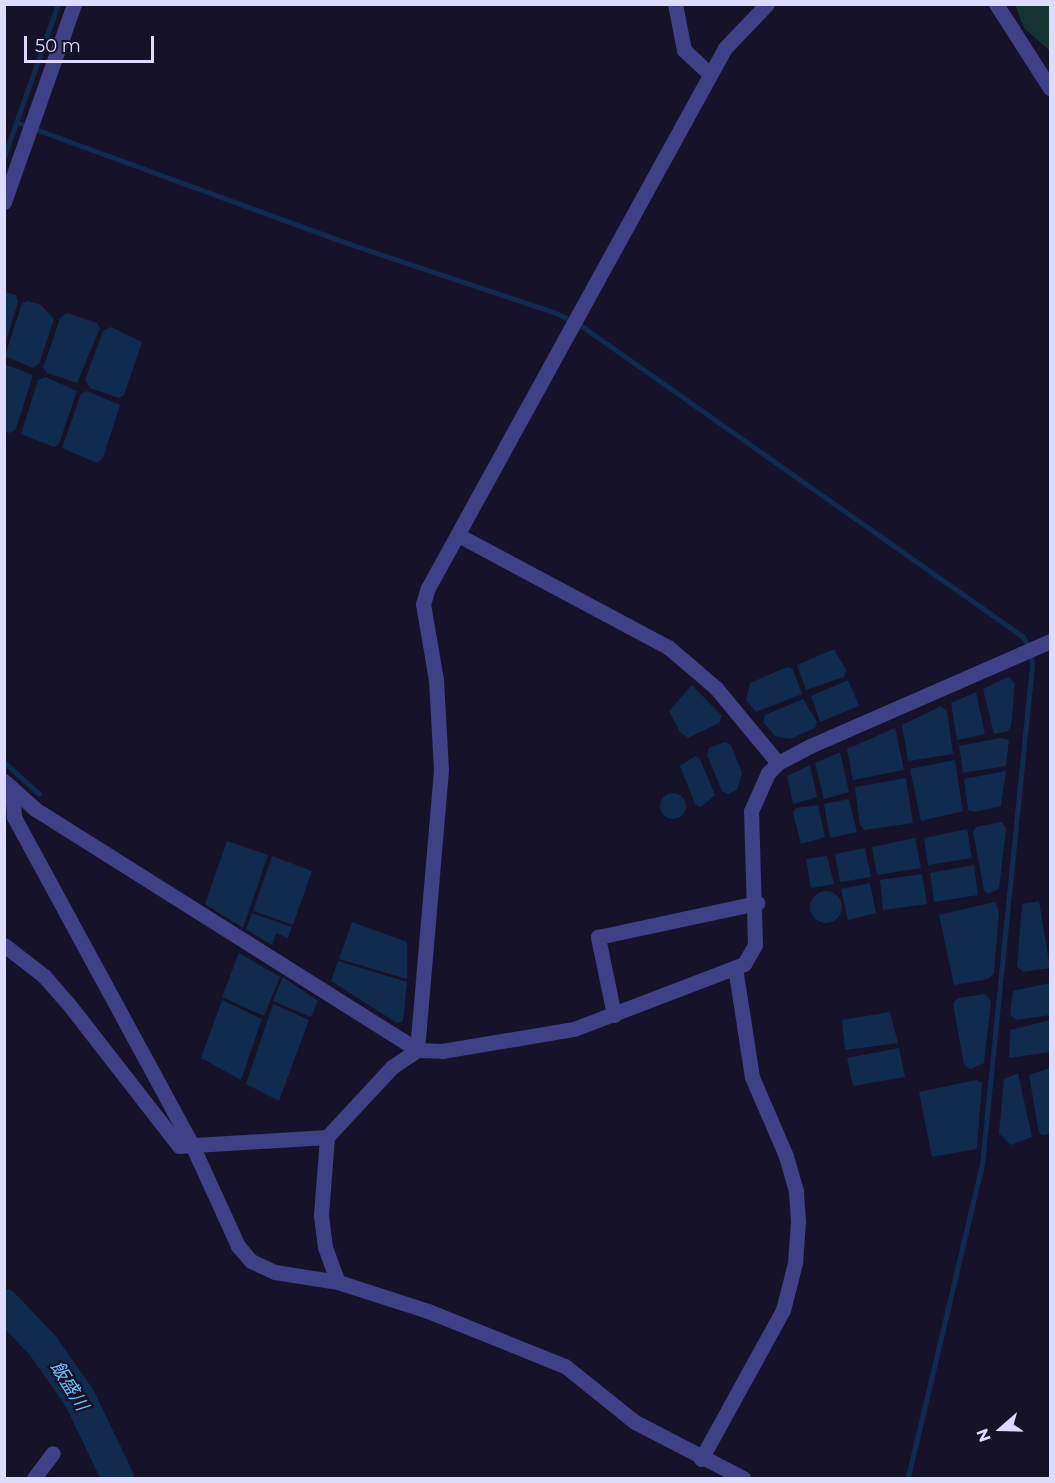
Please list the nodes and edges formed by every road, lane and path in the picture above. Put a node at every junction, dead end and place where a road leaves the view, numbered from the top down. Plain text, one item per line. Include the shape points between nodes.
1 (74, 4) edge
2 (675, 4) edge
3 (766, 4) edge
4 (996, 4) edge
5 (711, 74) junction
6 (1050, 88) edge
7 (4, 202) edge
8 (458, 535) junction
9 (1050, 641) edge
10 (778, 763) junction
11 (8, 784) edge
12 (757, 903) junction
13 (4, 945) edge
14 (735, 967) junction
15 (614, 1015) junction
16 (417, 1050) junction
17 (327, 1137) junction
18 (192, 1145) junction
19 (338, 1282) junction
20 (53, 1453) dead end
21 (701, 1459) junction
22 (34, 1479) edge
23 (743, 1479) edge

1 - 7 street
2 - 5 street via 684,50
3 - 5 street via 725,48
4 - 6 street
5 - 8 street
8 - 10 street via 668,647 716,688
8 - 16 street via 423,604 436,680 441,770
9 - 10 street
10 - 12 street via 760,785 751,811
11 - 16 street via 34,809
11 - 18 street via 14,817
12 - 14 street via 755,945 744,964
12 - 15 street via 598,937
13 - 18 street via 44,976 67,1002 179,1146
14 - 15 street
14 - 21 street via 752,1077 786,1156 796,1191 798,1221 795,1263 783,1310
15 - 16 street via 544,1036 442,1051
16 - 17 street via 392,1066
17 - 18 street
17 - 19 street via 321,1215 325,1247
18 - 19 street via 238,1246 251,1261 275,1272
19 - 21 street via 428,1311 565,1366 635,1422
20 - 22 street
21 - 23 street

